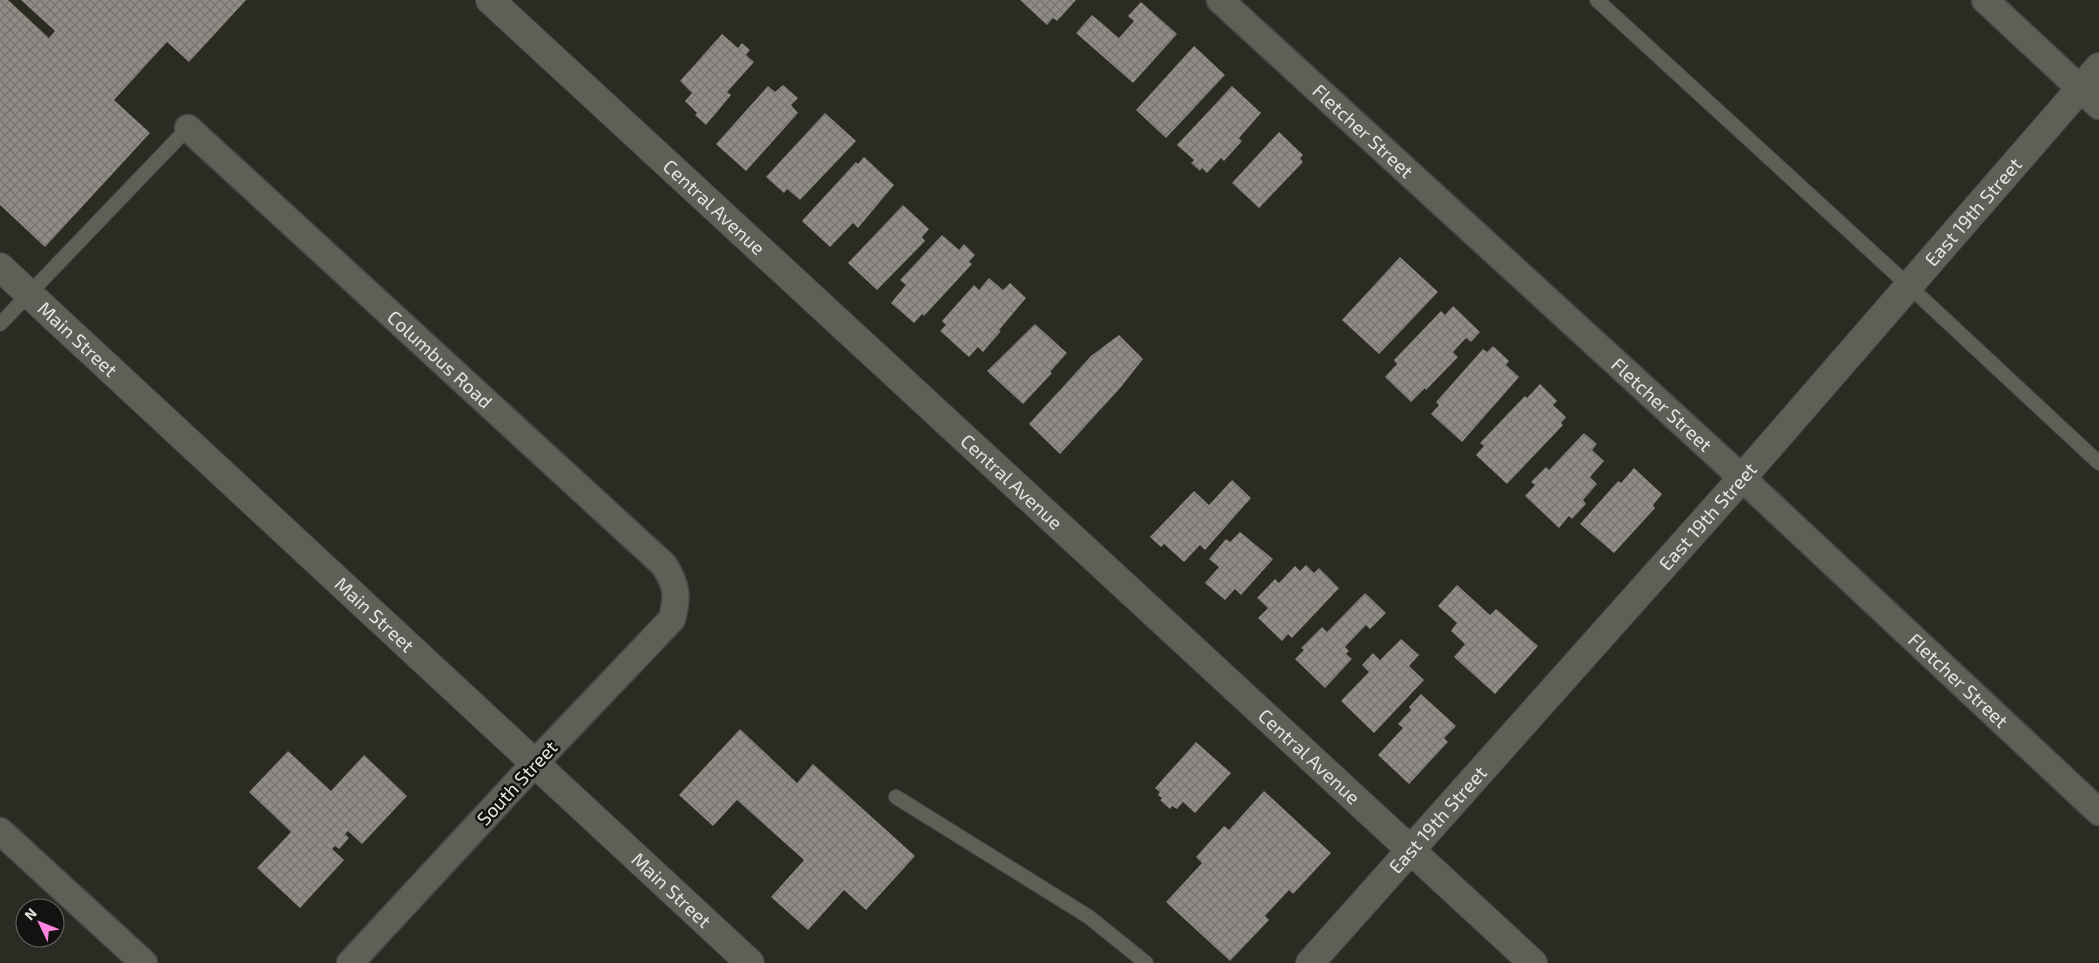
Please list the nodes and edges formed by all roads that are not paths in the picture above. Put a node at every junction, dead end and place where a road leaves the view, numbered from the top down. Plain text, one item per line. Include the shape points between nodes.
1 (490, 0) edge
2 (1220, 0) edge
3 (1596, 0) edge
4 (1985, 0) edge
5 (2099, 67) edge
6 (2090, 97) edge
7 (188, 128) joint
8 (0, 268) edge
9 (1909, 286) junction
10 (29, 293) junction
11 (0, 324) edge
12 (2099, 463) edge
13 (1742, 478) junction
14 (676, 600) joint
15 (534, 763) junction
16 (896, 797) dead end
17 (2099, 812) edge
18 (0, 831) edge
19 (1411, 849) junction
20 (144, 963) edge
21 (350, 963) edge
22 (750, 963) edge
23 (1146, 963) edge
24 (1310, 963) edge
25 (1533, 963) edge

1 - 19 street, Central Avenue
2 - 13 street, Fletcher Street
3 - 9 lane
4 - 6 street
5 - 6 street, East 19th Street
6 - 9 street, East 19th Street
7 - 10 lane
7 - 14 street, Columbus Road via 664,565 674,582
8 - 10 street, Main Street
9 - 12 lane
9 - 13 street, East 19th Street
10 - 11 lane
10 - 15 street, Main Street
13 - 17 street, Fletcher Street
13 - 19 street, East 19th Street
14 - 15 street, South Street via 672,619
15 - 21 street, South Street
15 - 22 street, Main Street
16 - 23 lane via 1089,917
18 - 20 street
19 - 24 street, East 19th Street
19 - 25 street, Central Avenue

